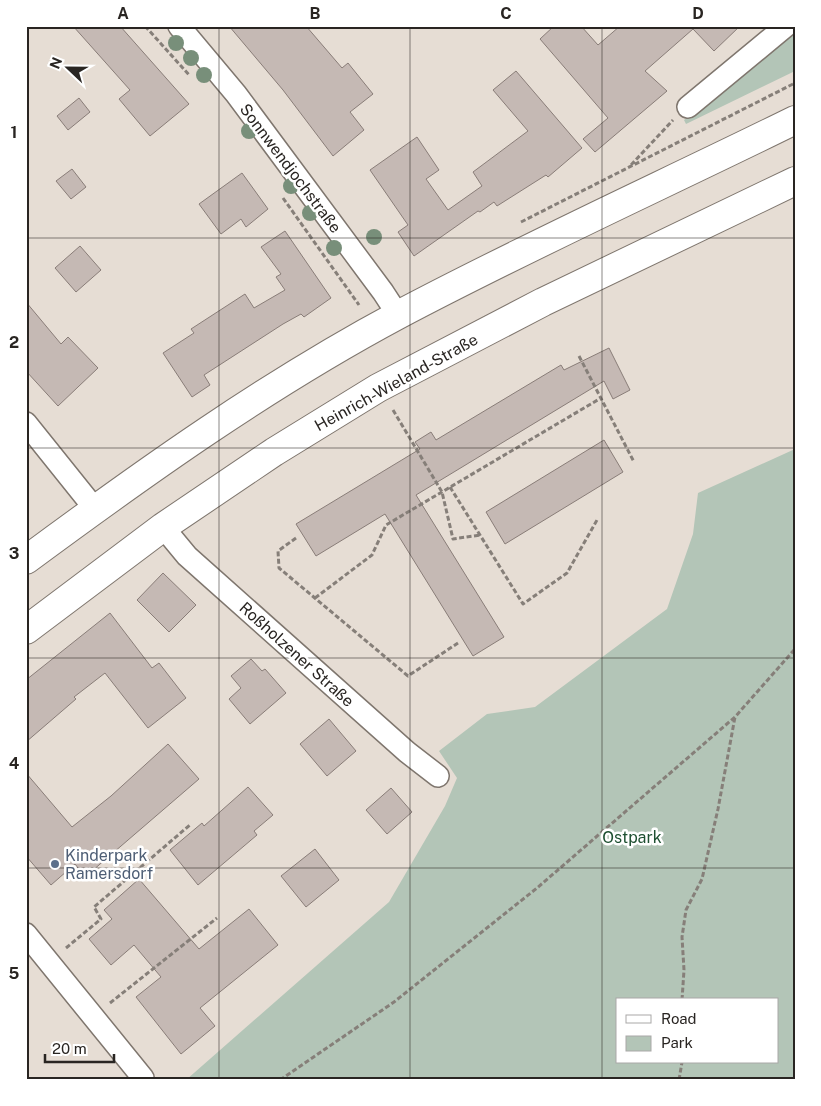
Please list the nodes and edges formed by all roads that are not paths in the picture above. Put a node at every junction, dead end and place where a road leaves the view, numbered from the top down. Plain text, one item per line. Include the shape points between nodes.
1 (179, 26) edge
2 (786, 26) edge
3 (688, 107) road end
4 (795, 120) edge
5 (795, 181) edge
6 (398, 315) junction
7 (26, 422) edge
8 (95, 509) junction
9 (163, 527) junction
10 (26, 560) edge
11 (26, 630) edge
12 (438, 776) dead end
13 (26, 934) edge
14 (143, 1078) dead end

1 - 6 street, Sonnwendjochstraße via 236,94
2 - 3 street
4 - 6 main road
5 - 9 main road, Heinrich-Wieland-Straße via 543,302 378,388 274,452
6 - 8 main road via 235,412
7 - 8 street
8 - 10 main road
9 - 11 main road, Heinrich-Wieland-Straße
9 - 12 street, Roßholzener Straße via 187,556
13 - 14 street

